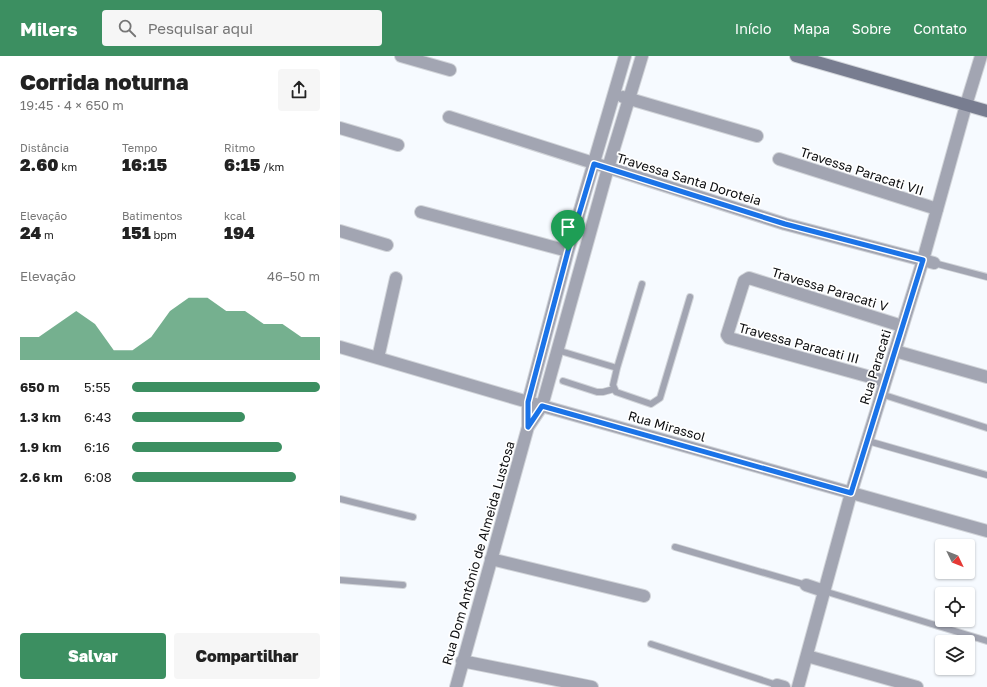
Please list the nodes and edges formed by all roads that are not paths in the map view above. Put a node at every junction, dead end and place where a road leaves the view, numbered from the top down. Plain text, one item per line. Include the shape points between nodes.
1 (401, 56) edge
2 (625, 56) edge
3 (642, 56) edge
4 (796, 56) edge
5 (981, 56) edge
6 (820, 59) edge
7 (450, 70) dead end
8 (614, 95) junction
9 (630, 99) junction
10 (966, 105) junction
11 (987, 111) edge
12 (449, 117) dead end
13 (340, 128) edge
14 (757, 136) dead end
15 (398, 145) dead end
16 (778, 159) dead end
17 (594, 164) junction
18 (608, 168) junction
19 (937, 209) junction
20 (421, 212) dead end
21 (340, 231) edge
22 (387, 245) dead end
23 (568, 251) junction
24 (928, 262) junction
25 (987, 277) edge
26 (396, 278) dead end
27 (642, 284) dead end
28 (690, 296) dead end
29 (902, 326) junction
30 (729, 338) joint
31 (340, 347) edge
32 (557, 350) junction
33 (895, 351) junction
34 (378, 358) junction
35 (617, 368) junction
36 (987, 377) edge
37 (563, 381) dead end
38 (885, 381) junction
39 (614, 389) junction
40 (881, 394) junction
41 (528, 402) junction
42 (542, 406) junction
43 (528, 427) junction
44 (987, 428) edge
45 (868, 441) junction
46 (987, 475) edge
47 (851, 493) junction
48 (340, 499) edge
49 (413, 517) dead end
50 (987, 531) edge
51 (675, 547) dead end
52 (491, 559) junction
53 (340, 580) edge
54 (404, 585) dead end
55 (806, 585) joint
56 (824, 590) junction
57 (644, 596) dead end
58 (987, 641) edge
59 (651, 644) dead end
60 (807, 656) junction
61 (462, 661) junction
62 (780, 686) edge
63 (456, 687) edge
64 (592, 687) edge
65 (798, 687) edge
66 (917, 687) edge

1 - 7 street
2 - 8 street, Rua Dom Antônio de Almeida Lustosa
3 - 9 street, Rua Dom Antônio de Almeida Lustosa
4 - 6 main road
5 - 10 street, Rua Paracati
6 - 10 main road
8 - 9 street
8 - 17 street, Rua Dom Antônio de Almeida Lustosa
9 - 14 street
9 - 18 street, Rua Dom Antônio de Almeida Lustosa
10 - 11 main road
10 - 19 street, Rua Paracati
12 - 17 street, Travessa Santa Doroteia
13 - 15 street
16 - 19 street, Travessa Paracati VII
17 - 18 street, Travessa Santa Doroteia
17 - 23 street, Rua Dom Antônio de Almeida Lustosa
18 - 24 street, Travessa Santa Doroteia via 785,224
18 - 32 street, Rua Dom Antônio de Almeida Lustosa
19 - 24 street, Rua Paracati
20 - 23 street
21 - 22 street
23 - 41 street, Rua Dom Antônio de Almeida Lustosa
24 - 25 lane
24 - 29 street, Rua Paracati
26 - 34 street
27 - 35 lane
28 - 39 lane via 660,398 651,404 620,394
29 - 30 street, Travessa Paracati V via 749,278 744,281 727,335
29 - 33 street, Rua Paracati
30 - 38 street, Travessa Paracati III
31 - 34 street, Rua Mirassol
32 - 35 lane
32 - 42 street, Rua Dom Antônio de Almeida Lustosa
33 - 36 street
33 - 38 street, Rua Paracati
34 - 41 street, Rua Mirassol
35 - 39 lane
37 - 39 lane via 597,392
38 - 40 street, Rua Paracati
40 - 44 lane
40 - 45 street, Rua Paracati
41 - 42 street, Rua Mirassol
41 - 43 street, Rua Dom Antônio de Almeida Lustosa
42 - 43 street, Rua Dom Antônio de Almeida Lustosa
42 - 47 street, Rua Mirassol
43 - 52 street, Rua Dom Antônio de Almeida Lustosa
45 - 46 lane
45 - 47 street, Rua Paracati
47 - 50 street, Rua Mirassol
47 - 56 street, Rua Paracati
48 - 49 lane
51 - 55 lane
52 - 57 street
52 - 61 street, Rua Dom Antônio de Almeida Lustosa
53 - 54 lane
55 - 56 street
56 - 58 lane
56 - 60 street, Rua Paracati
59 - 62 lane
60 - 65 street, Rua Paracati
60 - 66 street
61 - 63 street, Rua Dom Antônio de Almeida Lustosa
61 - 64 street

